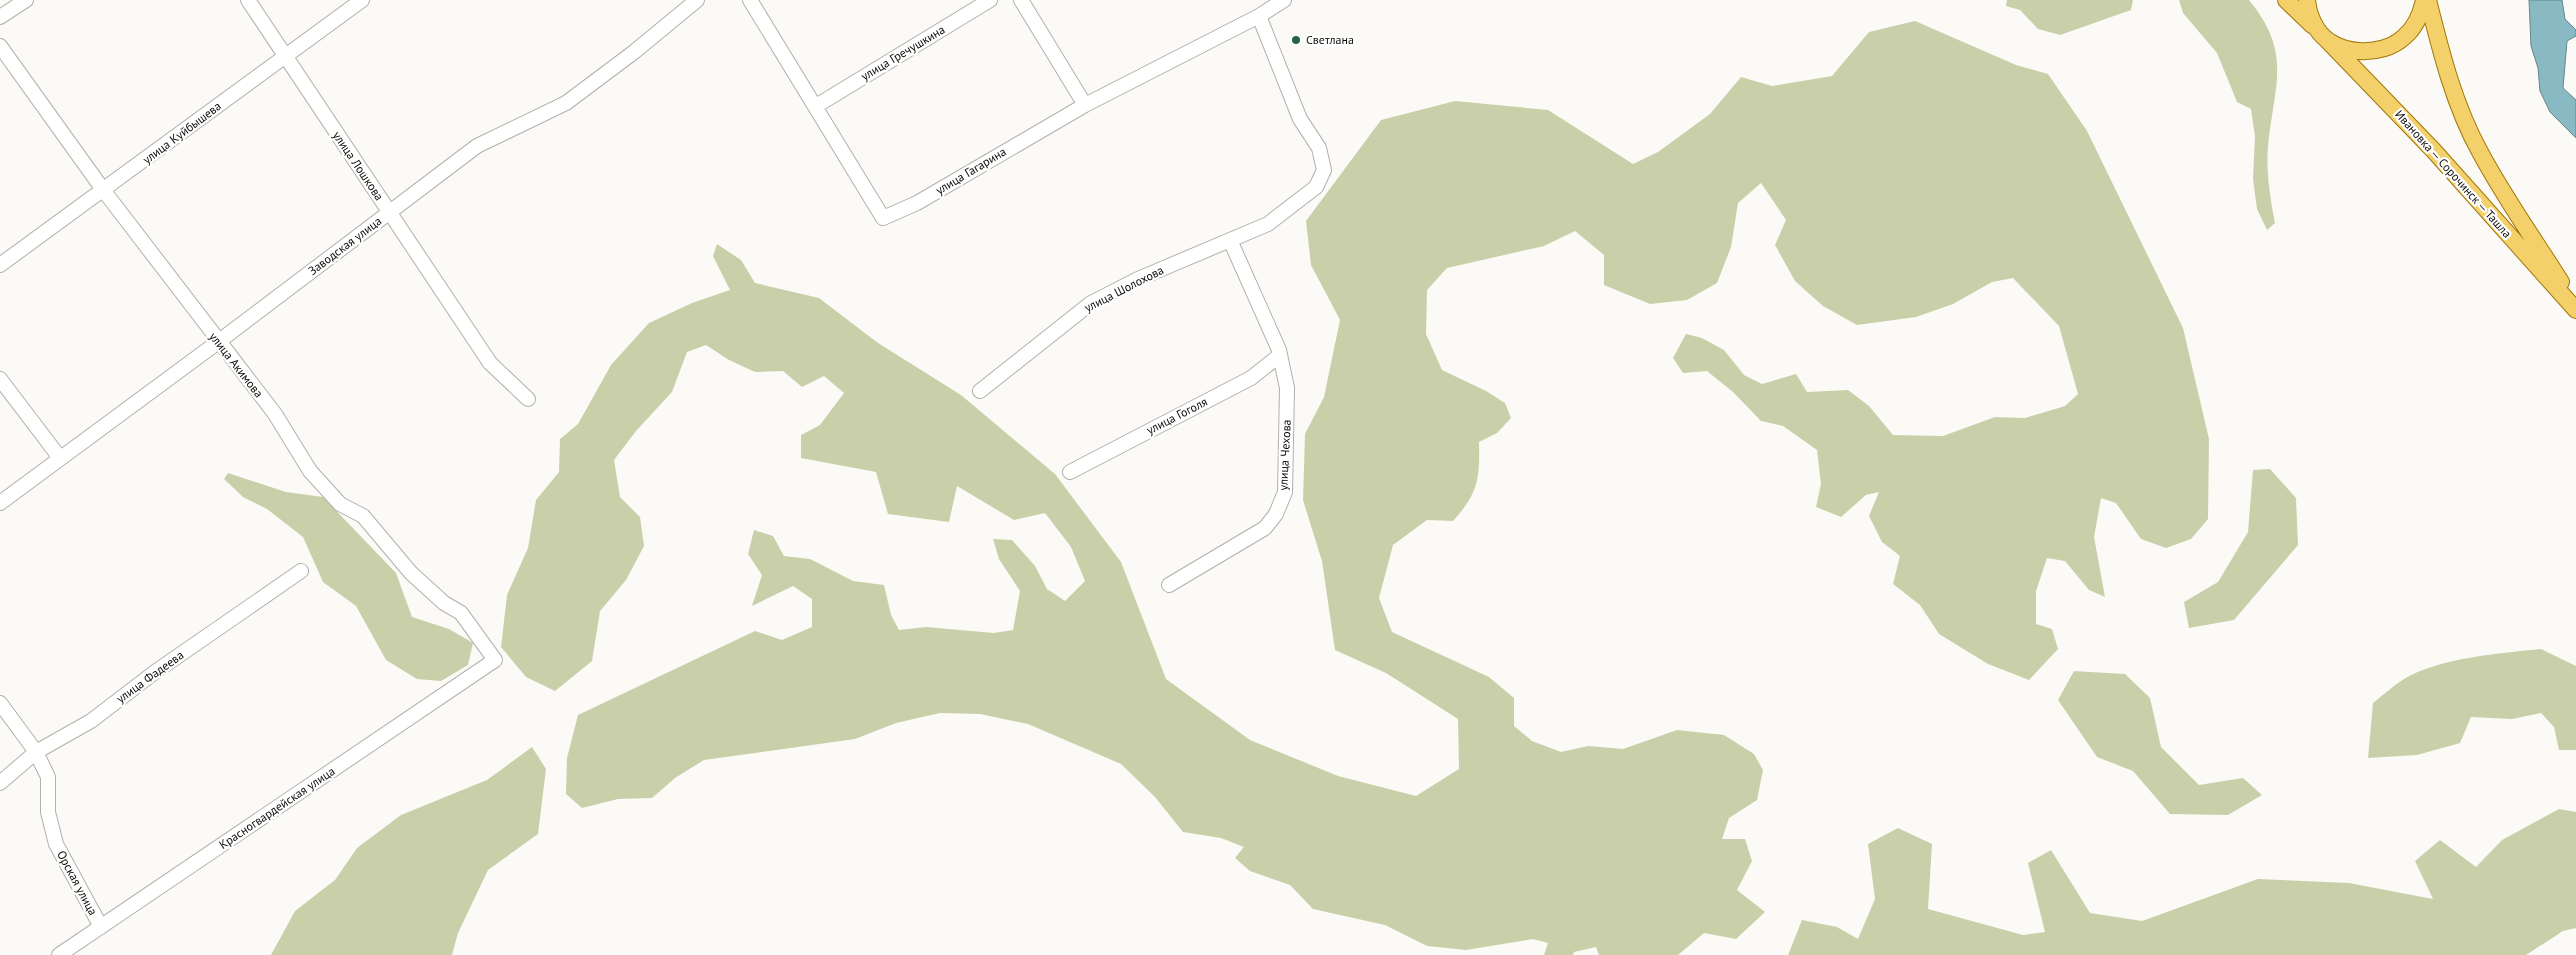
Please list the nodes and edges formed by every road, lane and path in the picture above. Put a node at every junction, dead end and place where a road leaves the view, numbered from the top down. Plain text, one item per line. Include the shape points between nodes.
1 (26, 0) edge
2 (248, 0) edge
3 (362, 0) edge
4 (697, 0) edge
5 (750, 0) edge
6 (990, 0) edge
7 (1021, 0) edge
8 (1284, 0) edge
9 (2286, 0) edge
10 (2307, 0) edge
11 (2426, 0) edge
12 (1259, 16) junction
13 (0, 17) edge
14 (2322, 35) junction
15 (0, 46) edge
16 (285, 56) junction
17 (1085, 105) junction
18 (816, 106) junction
19 (104, 190) junction
20 (389, 213) junction
21 (1230, 240) junction
22 (0, 265) edge
23 (2576, 305) edge
24 (2576, 310) edge
25 (218, 342) junction
26 (1280, 355) junction
27 (0, 379) edge
28 (980, 391) dead end
29 (528, 399) dead end
30 (60, 458) junction
31 (1070, 472) dead end
32 (0, 503) edge
33 (301, 571) dead end
34 (1169, 586) dead end
35 (495, 660) joint
36 (0, 703) edge
37 (36, 752) junction
38 (0, 783) edge
39 (100, 927) junction
40 (59, 955) edge

1 - 13 street
2 - 16 street, улица Лошкова
3 - 16 street, улица Куйбышева
4 - 20 street, Заводская улица via 566,102 476,146
5 - 18 street, улица Гагарина
6 - 18 street, улица Гречушкина
7 - 17 street
8 - 12 street, улица Гагарина
9 - 14 main road
10 - 14 main road, Ивановка — Сорочинск — Ташла via 2309,12
11 - 14 main road, Ивановка — Сорочинск — Ташла via 2413,27 2390,47 2360,52
11 - 23 main road, Ивановка — Сорочинск — Ташла via 2460,109 2480,151
12 - 17 street, улица Гагарина
12 - 21 street, улица Шолохова via 1300,119 1319,148 1324,170 1316,187 1268,224
14 - 24 main road, Ивановка — Сорочинск — Ташла via 2434,151
15 - 19 street, улица Акимова
16 - 19 street, улица Куйбышева
16 - 20 street, улица Лошкова
17 - 18 street, улица Гагарина via 917,203 883,218
19 - 22 street, улица Куйбышева
19 - 25 street, улица Акимова
20 - 25 street, Заводская улица
20 - 29 street, улица Лошкова via 490,363
21 - 26 street
21 - 28 street, улица Шолохова via 1091,303
25 - 30 street, Заводская улица
25 - 35 street, улица Акимова via 275,414 310,471 340,504 363,516 411,573 444,603 462,613
26 - 31 street, улица Гоголя via 1251,378
26 - 34 street, улица Чехова via 1287,388 1288,444 1285,492 1276,514 1265,528
27 - 30 street
30 - 32 street, Заводская улица
33 - 37 street, улица Фадеева via 154,672 91,721
35 - 39 street, Красногвардейская улица
36 - 37 street, Орская улица
37 - 38 street, улица Фадеева
37 - 39 street, Орская улица via 48,777 48,812 56,844
39 - 40 street, Красногвардейская улица

